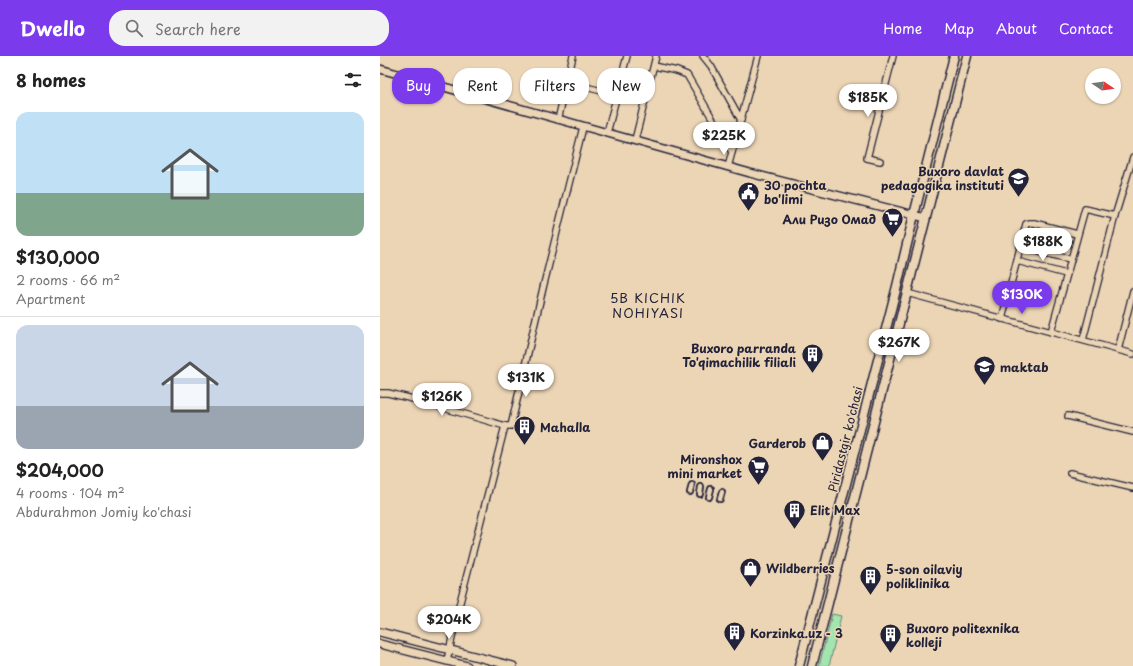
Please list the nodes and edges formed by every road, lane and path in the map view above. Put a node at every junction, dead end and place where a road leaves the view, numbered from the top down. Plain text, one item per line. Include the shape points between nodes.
1 (573, 56) edge
2 (627, 56) edge
3 (656, 56) edge
4 (703, 56) edge
5 (758, 56) edge
6 (893, 56) edge
7 (954, 56) edge
8 (967, 56) edge
9 (654, 66) junction
10 (624, 68) edge
11 (380, 69) edge
12 (615, 104) edge
13 (558, 120) junction
14 (741, 120) junction
15 (583, 127) junction
16 (607, 133) junction
17 (635, 140) junction
18 (732, 152) junction
19 (1133, 157) edge
20 (880, 161) dead end
21 (728, 167) junction
22 (914, 214) junction
23 (1115, 216) junction
24 (926, 218) junction
25 (1077, 234) junction
26 (1020, 247) junction
27 (1070, 260) junction
28 (1017, 261) junction
29 (1066, 274) junction
30 (1133, 291) edge
31 (907, 293) junction
32 (1002, 319) junction
33 (1051, 332) junction
34 (1083, 340) junction
35 (1118, 350) junction
36 (1133, 354) edge
37 (380, 393) edge
38 (1068, 416) dead end
39 (505, 426) junction
40 (1133, 432) edge
41 (1070, 473) dead end
42 (692, 485) dead end
43 (702, 487) dead end
44 (1133, 488) edge
45 (711, 489) dead end
46 (690, 492) dead end
47 (722, 492) dead end
48 (700, 494) dead end
49 (710, 497) dead end
50 (720, 499) dead end
51 (380, 632) edge
52 (380, 644) edge
53 (450, 650) junction
54 (448, 661) junction
55 (467, 666) edge
56 (513, 666) edge
57 (799, 666) edge
58 (812, 666) edge

1 - 13 street
2 - 10 street
3 - 9 street
4 - 14 street
5 - 14 street
6 - 20 street via 867,158
7 - 22 main road, Piridastgir ko'chasi
8 - 24 main road, Piridastgir ko'chasi
9 - 17 street
9 - 18 street via 687,76
11 - 13 street
12 - 16 street
13 - 15 street
14 - 18 street
15 - 16 street
15 - 39 street via 510,426
16 - 17 street
17 - 21 street
18 - 21 street
19 - 23 street
21 - 22 street
22 - 24 street
22 - 57 main road, Piridastgir ko'chasi
23 - 25 street via 1085,209
23 - 34 street
24 - 31 main road, Piridastgir ko'chasi
25 - 26 street via 1030,222 1026,224
25 - 27 street
26 - 27 street
26 - 28 street
27 - 29 street
28 - 29 street
28 - 32 street
29 - 33 street
30 - 35 street
31 - 32 street
31 - 58 main road, Piridastgir ko'chasi
32 - 33 street
33 - 34 street
34 - 35 street
35 - 36 street
37 - 39 street via 417,400
38 - 40 street
39 - 53 street
41 - 44 street
42 - 46 street
43 - 48 street
45 - 49 street
47 - 50 street
51 - 53 street
52 - 54 street
53 - 54 street
53 - 56 street
54 - 55 street

